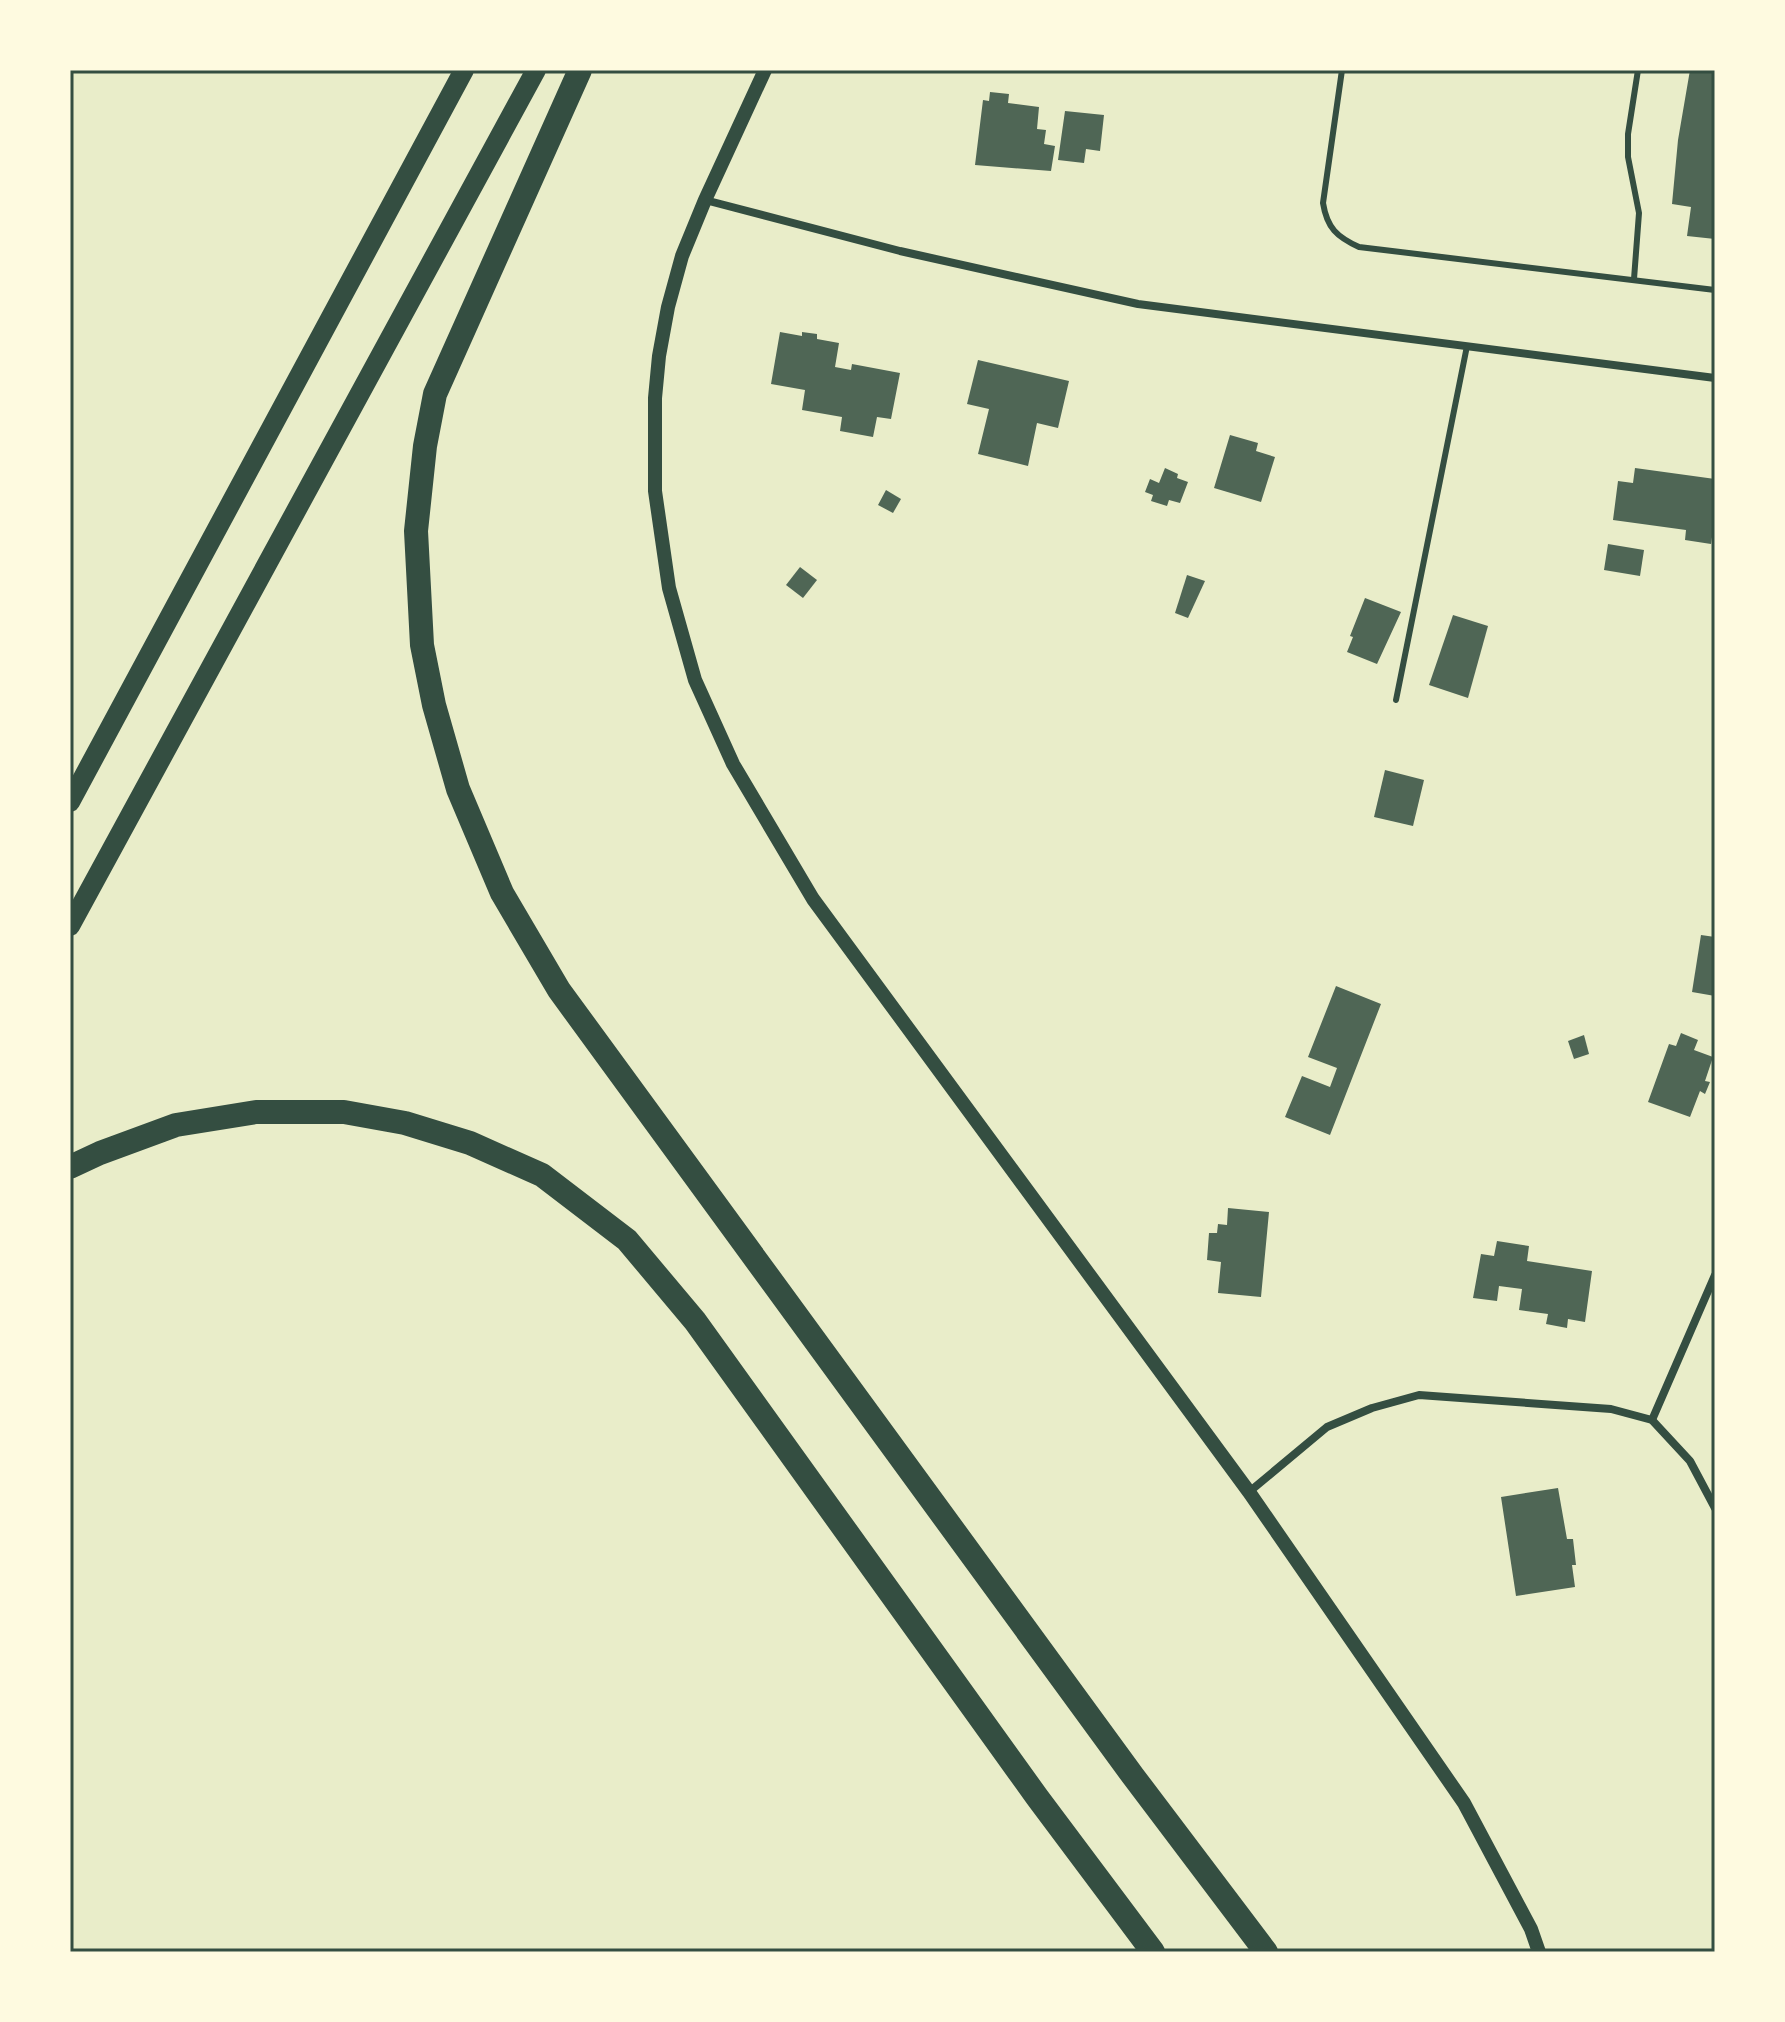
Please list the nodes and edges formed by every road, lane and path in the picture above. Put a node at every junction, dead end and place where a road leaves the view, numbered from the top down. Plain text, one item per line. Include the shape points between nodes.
1 (464, 70) edge
2 (536, 70) edge
3 (580, 70) edge
4 (765, 70) edge
5 (1342, 70) edge
6 (1638, 70) edge
7 (705, 200) junction
8 (1634, 279) junction
9 (1715, 290) edge
10 (1467, 346) junction
11 (1715, 378) edge
12 (1396, 700) dead end
13 (70, 802) edge
14 (70, 926) edge
15 (70, 1167) edge
16 (1715, 1275) edge
17 (1652, 1420) junction
18 (1249, 1492) junction
19 (1715, 1508) edge
20 (1153, 1952) edge
21 (1266, 1952) edge
22 (1539, 1952) edge

1 - 13 main road
2 - 14 main road
3 - 21 highway via 435,394 425,446 416,531 422,645 458,789 502,893 559,990
4 - 7 street
5 - 8 lane via 1323,203 1331,231 1343,240 1359,247
6 - 8 lane via 1628,134 1639,213
7 - 10 street via 900,251 1138,304
7 - 18 street via 668,307 655,398 655,491 669,588 695,680 733,764 813,899
8 - 9 lane
10 - 11 street
10 - 12 lane
15 - 20 highway via 176,1125 256,1112 344,1112 470,1143 542,1175 627,1240 695,1321
16 - 17 street
17 - 18 street via 1611,1409 1419,1395 1327,1427
17 - 19 street via 1690,1461
18 - 22 street via 1464,1803

